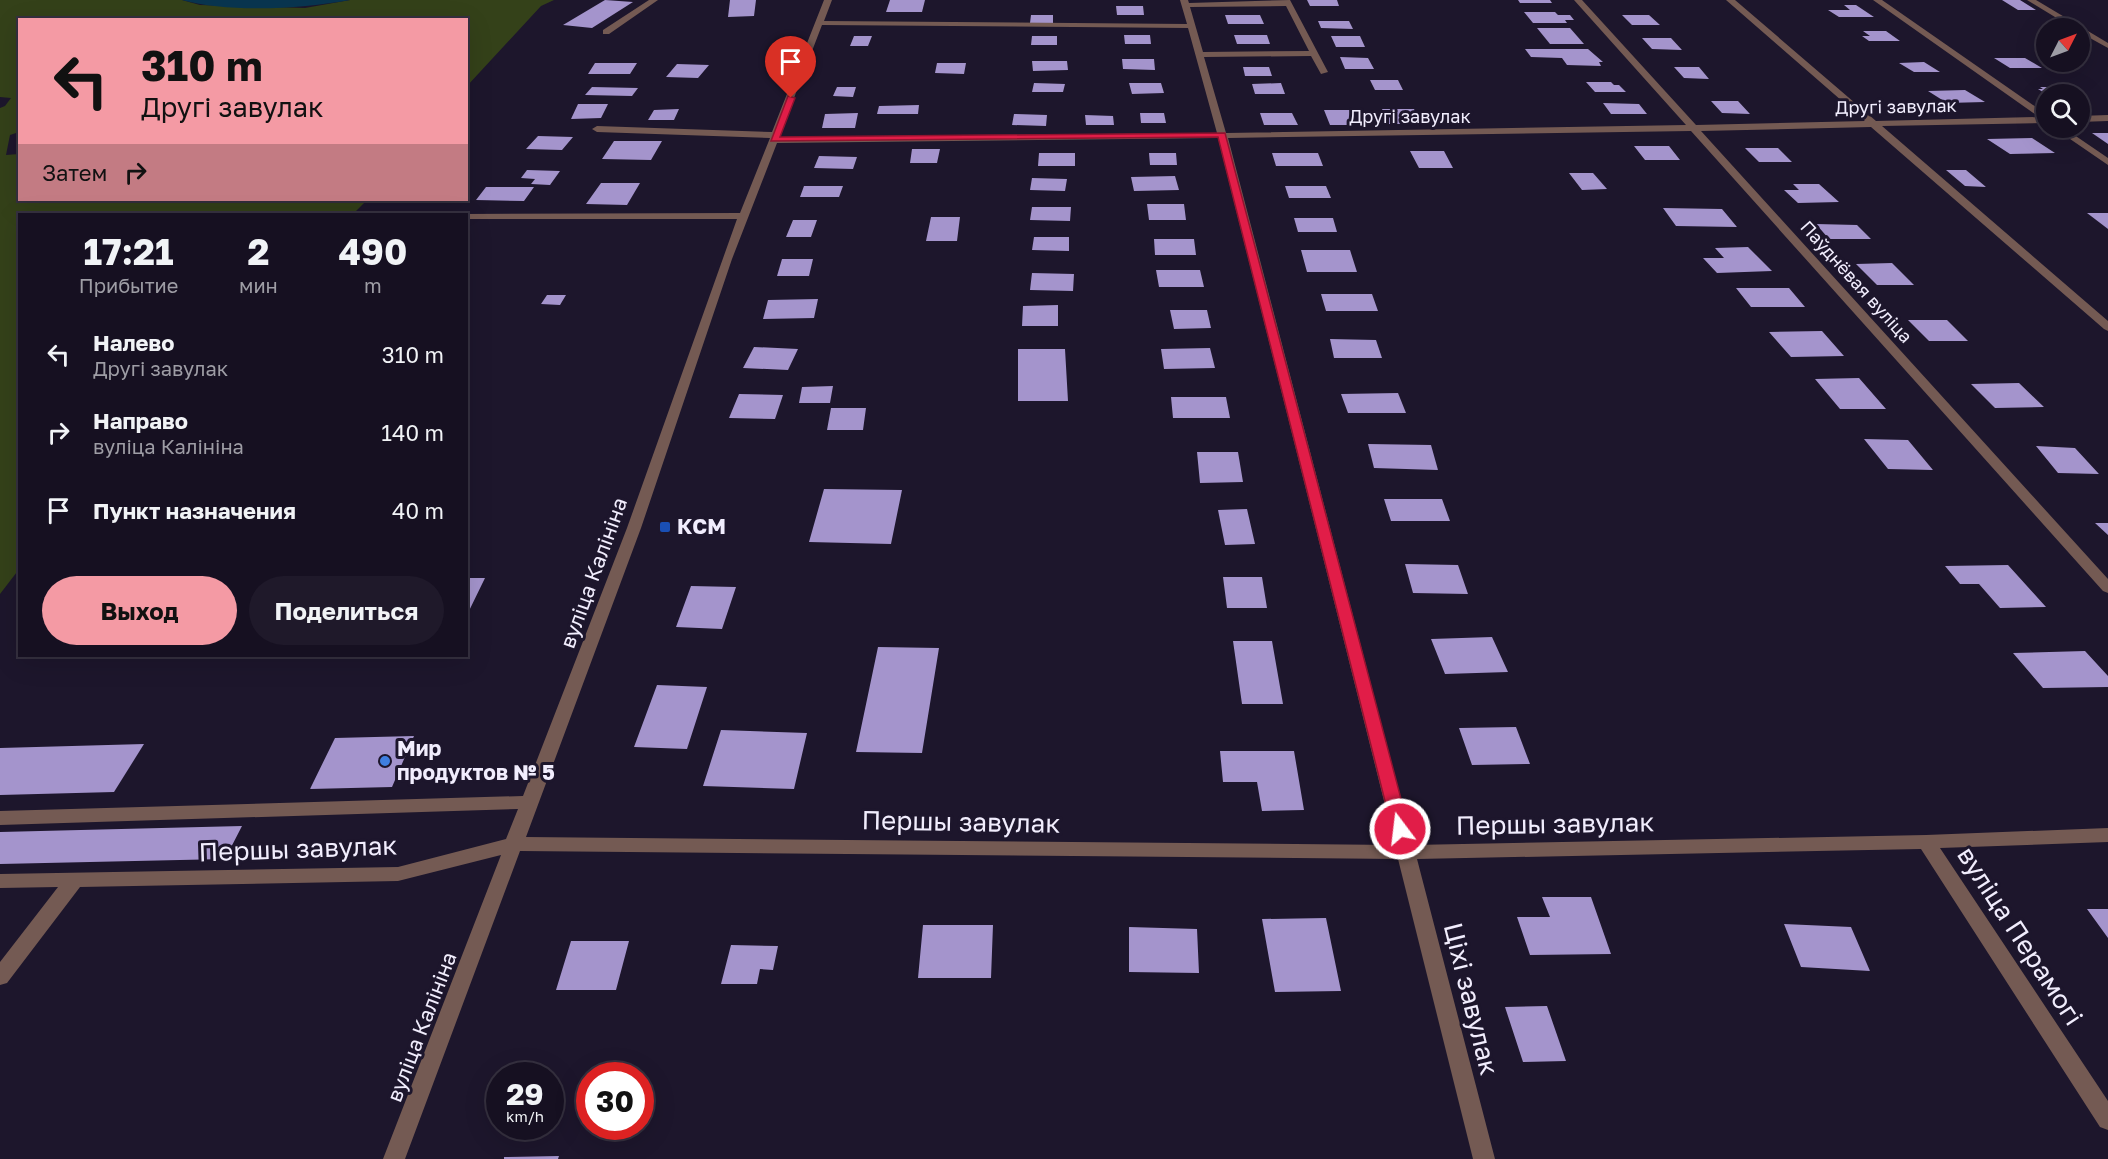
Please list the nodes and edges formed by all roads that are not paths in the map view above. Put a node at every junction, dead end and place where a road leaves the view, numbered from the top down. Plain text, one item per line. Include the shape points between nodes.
1 (654, 0) edge
2 (828, 0) edge
3 (1578, 0) edge
4 (1730, 0) edge
5 (1877, 0) edge
6 (2031, 0) edge
7 (1185, 2) edge
8 (1287, 2) edge
9 (2061, 18) edge
10 (820, 22) junction
11 (1191, 26) junction
12 (606, 32) dead end
13 (2090, 35) edge
14 (2108, 46) edge
15 (1314, 53) junction
16 (1199, 55) junction
17 (1324, 72) dead end
18 (2036, 112) edge
19 (2108, 118) edge
20 (2036, 119) edge
21 (2090, 119) edge
22 (1875, 124) junction
23 (1692, 128) junction
24 (597, 129) dead end
25 (1222, 135) junction
26 (775, 137) junction
27 (2074, 138) edge
28 (2108, 162) edge
29 (468, 216) edge
30 (745, 216) junction
31 (2108, 327) edge
32 (2108, 588) edge
33 (531, 802) junction
34 (0, 818) edge
35 (2108, 835) edge
36 (1926, 842) junction
37 (515, 844) junction
38 (1406, 852) junction
39 (75, 879) junction
40 (0, 881) edge
41 (0, 977) edge
42 (2108, 1120) edge
43 (394, 1159) edge
44 (1484, 1159) edge

1 - 12 street
2 - 10 street, вуліца Калініна
3 - 23 street, Паўднёвая вуліца
4 - 22 street
5 - 18 street
6 - 9 street
7 - 8 street
7 - 11 street, Ціхі завулак
8 - 15 street
10 - 11 street
10 - 26 street, вуліца Калініна
11 - 16 street, Ціхі завулак
13 - 14 street
15 - 16 street
15 - 17 street
16 - 25 street, Ціхі завулак
19 - 21 street
20 - 22 street, Другі завулак
22 - 23 street, Другі завулак
22 - 31 street
23 - 25 street, Другі завулак
23 - 32 street, Паўднёвая вуліца
24 - 26 street, Другі завулак
25 - 26 street, Другі завулак
25 - 38 street, Ціхі завулак
26 - 30 street, вуліца Калініна
27 - 28 street
29 - 30 street
30 - 33 street, вуліца Калініна
33 - 34 street
33 - 37 street, вуліца Калініна
35 - 36 street, Першы завулак
36 - 38 street, Першы завулак
36 - 42 street, вуліца Перамогі
37 - 38 street, Першы завулак
37 - 39 street, Першы завулак via 398,874
37 - 43 street, вуліца Калініна
38 - 44 street, Ціхі завулак
39 - 40 street, Першы завулак
39 - 41 street

